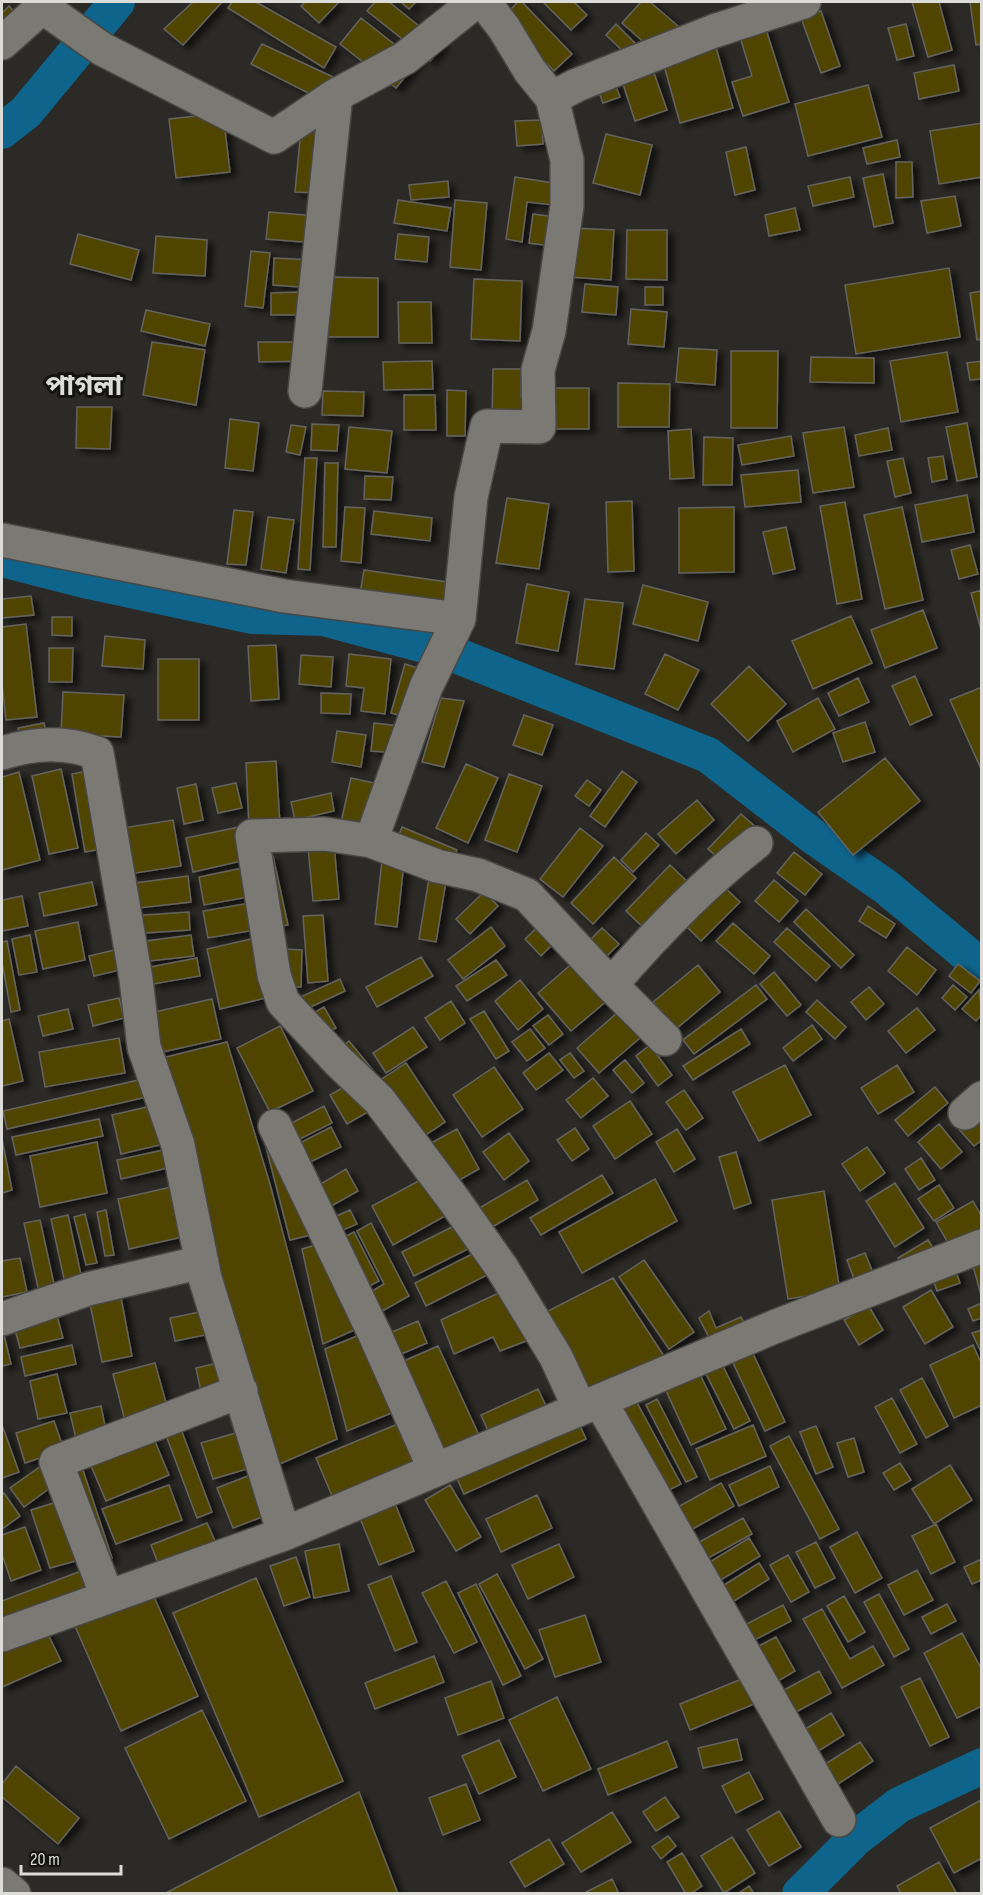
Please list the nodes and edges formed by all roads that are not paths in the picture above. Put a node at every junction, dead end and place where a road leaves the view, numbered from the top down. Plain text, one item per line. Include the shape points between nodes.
1 (475, 2) edge
2 (484, 2) edge
3 (804, 2) edge
4 (45, 4) edge
5 (2, 43) edge
6 (336, 95) junction
7 (552, 98) junction
8 (305, 391) dead end
9 (2, 540) edge
10 (459, 619) junction
11 (2, 753) edge
12 (371, 841) junction
13 (756, 843) dead end
14 (611, 985) junction
15 (665, 1039) dead end
16 (275, 1126) dead end
17 (981, 1246) edge
18 (202, 1262) junction
19 (2, 1319) edge
20 (241, 1391) junction
21 (590, 1405) junction
22 (435, 1470) junction
23 (284, 1534) junction
24 (107, 1596) junction
25 (2, 1635) edge
26 (839, 1820) dead end
27 (2, 1884) edge
28 (14, 1893) edge

1 - 6 street via 405,58
2 - 7 street
3 - 7 street via 714,31
4 - 5 street
4 - 6 street via 102,49 274,136
6 - 8 street
7 - 10 street via 567,160 567,206 549,331 538,370 539,427 487,426 471,497
9 - 10 street via 284,596
10 - 12 street via 426,687
11 - 18 street via 55,743 97,753 144,1047 178,1145
12 - 14 street via 527,894
12 - 21 street via 325,834 252,836 274,975 283,1002 380,1100 502,1268
13 - 14 street via 684,908
14 - 15 street
16 - 22 street
17 - 21 street
18 - 19 street via 88,1289
18 - 20 street
20 - 23 street
20 - 24 street via 56,1462
21 - 22 street
21 - 26 street
22 - 23 street
23 - 24 street
24 - 25 street
27 - 28 street

